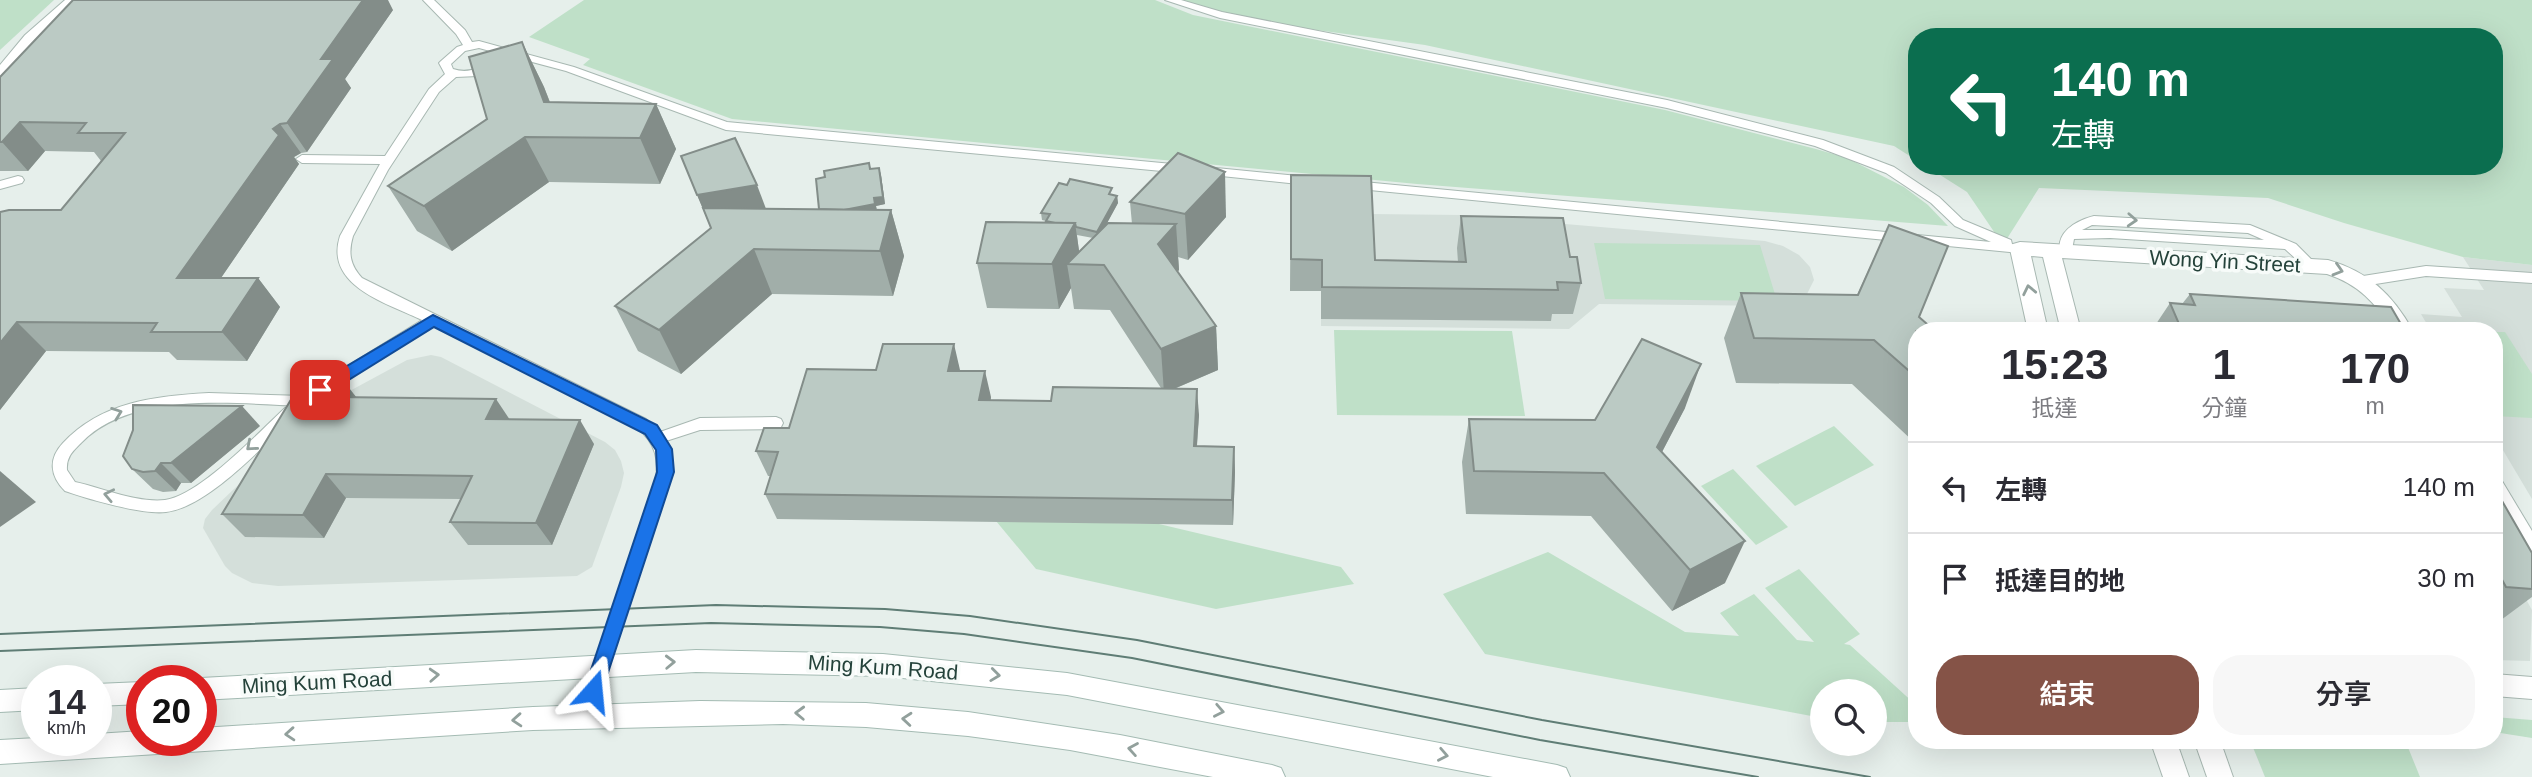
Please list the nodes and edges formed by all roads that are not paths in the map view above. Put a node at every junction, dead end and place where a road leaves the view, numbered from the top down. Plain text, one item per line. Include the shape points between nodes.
1 (74, 0) edge
2 (428, 0) edge
3 (1170, 0) edge
4 (469, 46) junction
5 (495, 49) junction
6 (570, 69) junction
7 (526, 71) edge
8 (501, 72) edge
9 (475, 73) junction
10 (453, 74) junction
11 (0, 76) edge
12 (302, 159) dead end
13 (391, 160) junction
14 (18, 180) dead end
15 (1315, 182) edge
16 (1343, 184) edge
17 (0, 185) edge
18 (2062, 246) junction
19 (2020, 249) junction
20 (2311, 265) junction
21 (2532, 278) edge
22 (2363, 281) junction
23 (433, 320) junction
24 (2036, 322) edge
25 (2070, 322) edge
26 (2398, 322) edge
27 (303, 401) junction
28 (776, 423) dead end
29 (659, 438) junction
30 (2503, 502) edge
31 (2532, 552) edge
32 (602, 665) junction
33 (2503, 686) edge
34 (217, 688) edge
35 (2532, 688) edge
36 (21, 700) edge
37 (0, 701) edge
38 (585, 716) junction
39 (217, 739) edge
40 (126, 744) edge
41 (2166, 749) edge
42 (2210, 749) edge
43 (0, 752) edge
44 (1272, 777) edge
45 (1557, 777) edge
46 (2176, 777) edge
47 (2220, 777) edge

1 - 11 main road via 31,39
2 - 4 lane
3 - 19 lane via 1212,13 1667,104 1819,143 1890,170 1935,200 1959,223
4 - 5 lane
4 - 10 lane via 448,58 445,67
5 - 6 lane
5 - 9 lane via 497,59
6 - 7 lane
6 - 15 lane via 726,126
8 - 9 lane
9 - 10 lane
10 - 13 lane via 433,93
12 - 13 lane
13 - 23 lane via 353,221 343,257 352,277 362,285
14 - 17 lane
16 - 19 lane
18 - 19 main road, Wong Yin Street
18 - 20 main road, Wong Yin Street
18 -> 20 lane via 2110,234 2291,247
18 - 25 main road
24 -> 19 main road
20 -> 22 main road, Wong Yin Street
21 - 22 lane via 2426,271
22 - 26 main road, Wong Yin Street via 2388,304
23 - 27 lane
23 - 29 lane via 641,423
27 -> 27 lane via 197,494 176,504 156,505 70,487 61,478 58,467 74,439 99,421 130,408 172,400
28 - 29 lane via 700,424
29 - 32 lane via 666,460 662,485
30 - 31 main road
34 -> 32 main road, Ming Kum Road
32 - 38 lane
32 -> 45 main road, Ming Kum Road via 790,661 975,672 1159,699
33 - 35 main road
36 - 37 main road
38 -> 39 main road
44 -> 38 main road via 1146,751 961,723 775,712
40 - 43 main road
41 - 46 main road
42 - 47 main road

